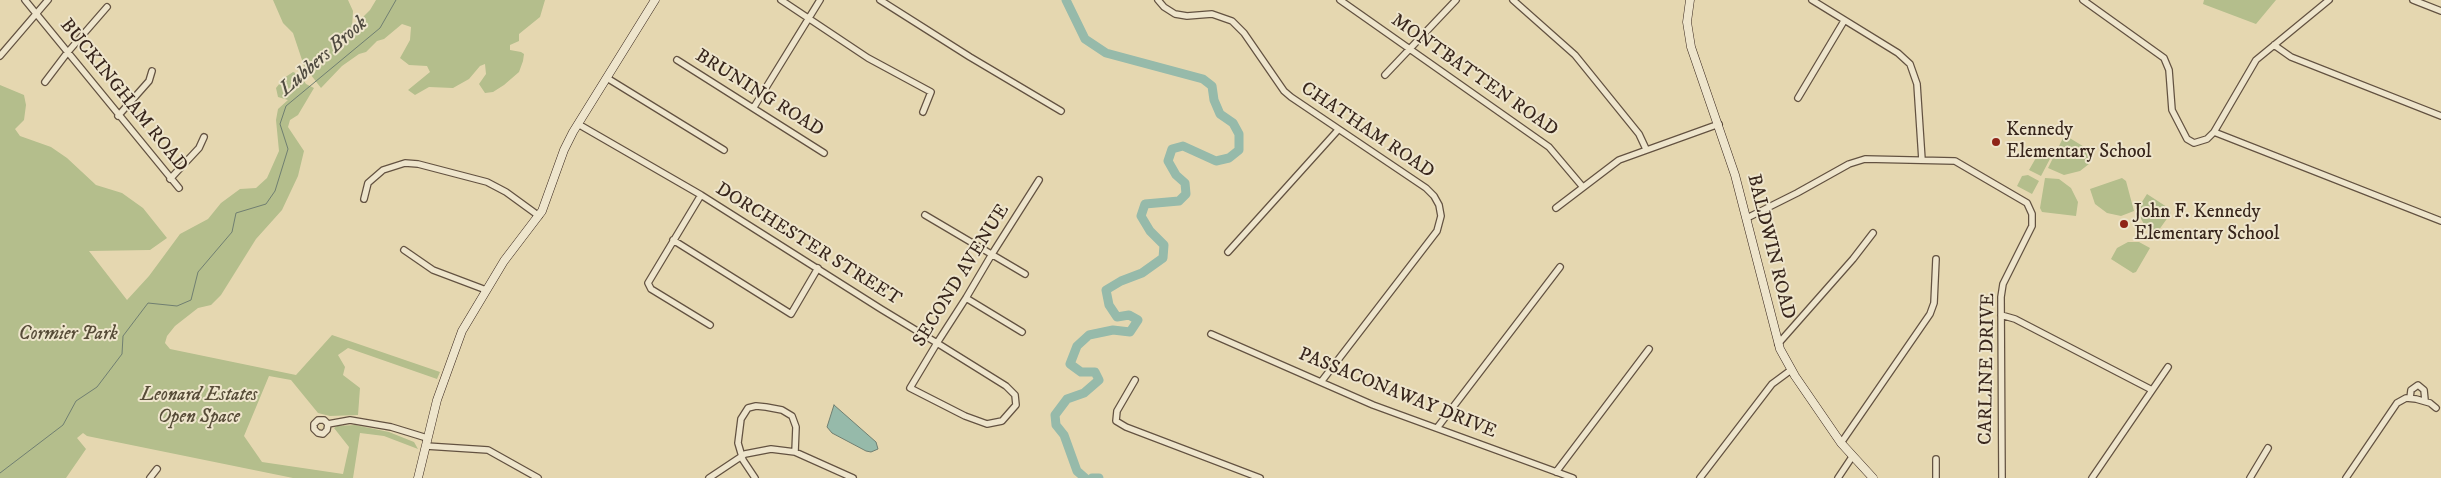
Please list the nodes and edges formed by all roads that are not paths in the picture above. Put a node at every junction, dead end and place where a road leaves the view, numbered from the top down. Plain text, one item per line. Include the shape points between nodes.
1 (25, 0) edge
2 (48, 0) edge
3 (655, 0) edge
4 (781, 0) edge
5 (820, 0) edge
6 (880, 0) edge
7 (1158, 0) edge
8 (1340, 0) edge
9 (1456, 0) edge
10 (1513, 0) edge
11 (1690, 0) edge
12 (1812, 0) edge
13 (2083, 0) edge
14 (2329, 0) edge
15 (2413, 0) edge
16 (107, 7) dead end
17 (2441, 11) edge
18 (36, 15) junction
19 (810, 17) junction
20 (1844, 20) junction
21 (2274, 45) junction
22 (1410, 49) junction
23 (67, 53) junction
24 (0, 56) edge
25 (678, 60) dead end
26 (152, 71) dead end
27 (1385, 75) dead end
28 (607, 78) junction
29 (45, 82) dead end
30 (1798, 98) dead end
31 (754, 107) junction
32 (1061, 111) dead end
33 (923, 112) dead end
34 (118, 116) junction
35 (2441, 116) edge
36 (578, 124) junction
37 (1718, 124) junction
38 (1338, 130) junction
39 (2214, 132) junction
40 (204, 137) dead end
41 (724, 150) dead end
42 (1646, 150) junction
43 (824, 153) dead end
44 (1922, 160) junction
45 (170, 179) junction
46 (1039, 180) dead end
47 (1582, 186) junction
48 (179, 188) dead end
49 (701, 194) junction
50 (364, 198) dead end
51 (1556, 208) dead end
52 (925, 215) dead end
53 (539, 216) junction
54 (1747, 218) junction
55 (2441, 222) edge
56 (1873, 233) dead end
57 (673, 240) junction
58 (404, 250) dead end
59 (1228, 252) dead end
60 (992, 254) junction
61 (1936, 260) dead end
62 (1560, 267) dead end
63 (818, 268) junction
64 (1026, 274) dead end
65 (486, 290) junction
66 (966, 298) junction
67 (2000, 315) junction
68 (710, 325) dead end
69 (1022, 332) dead end
70 (1211, 334) dead end
71 (937, 343) junction
72 (1778, 344) junction
73 (1649, 349) dead end
74 (2168, 368) dead end
75 (1791, 370) junction
76 (1135, 380) dead end
77 (1321, 382) junction
78 (2152, 390) junction
79 (2410, 398) junction
80 (2425, 400) junction
81 (2436, 408) dead end
82 (328, 424) dead end
83 (996, 424) joint
84 (1437, 428) junction
85 (427, 442) junction
86 (1841, 443) junction
87 (2268, 448) dead end
88 (795, 452) junction
89 (741, 456) junction
90 (1852, 457) junction
91 (1936, 459) dead end
92 (157, 470) dead end
93 (1556, 472) junction
94 (150, 478) edge
95 (418, 478) edge
96 (538, 478) edge
97 (709, 478) edge
98 (755, 478) edge
99 (853, 478) edge
100 (1260, 478) edge
101 (1573, 478) edge
102 (1700, 478) edge
103 (1838, 478) edge
104 (1873, 478) edge
105 (1936, 478) edge
106 (2002, 478) edge
107 (2092, 478) edge
108 (2250, 478) edge
109 (2346, 478) edge

1 - 18 street, BUCKINGHAM ROAD
2 - 18 street
3 - 28 street
4 - 19 street
5 - 19 street
6 - 32 street
7 - 38 street, CHATHAM ROAD via 1175,14 1212,14 1232,21 1284,91
8 - 22 street, MONTBATTEN ROAD
9 - 22 street
10 - 42 street via 1575,55 1639,134
11 - 37 street, BALDWIN ROAD via 1687,22 1691,46
12 - 20 street
13 - 39 street via 2164,58 2169,70 2172,110 2187,140 2200,142
14 - 21 street
15 - 17 street
16 - 23 street
18 - 23 street, BUCKINGHAM ROAD
18 - 24 street
19 - 31 street
19 - 33 street via 868,58 932,92
20 - 30 street
20 - 44 street via 1910,64 1916,78
21 - 35 street via 2291,57
21 - 39 street via 2252,65
22 - 27 street
22 - 47 street, MONTBATTEN ROAD via 1550,148
23 - 29 street
23 - 34 street, BUCKINGHAM ROAD
25 - 31 street, BRUNING ROAD
26 - 34 street via 150,80
28 - 36 street
28 - 41 street
31 - 43 street, BRUNING ROAD
34 - 45 street, BUCKINGHAM ROAD
36 - 49 street, DORCHESTER STREET
36 - 53 street
37 - 42 street
37 - 54 street, BALDWIN ROAD
38 - 59 street
38 - 77 street, CHATHAM ROAD via 1430,192 1439,205 1441,216 1434,236
39 - 55 street
40 - 45 street via 199,148
42 - 47 street via 1619,160
44 - 54 street, CARLINE DRIVE via 1856,161
44 - 67 street, CARLINE DRIVE via 1956,161 2027,203 2032,211 2033,223 2002,286
45 - 48 street, BUCKINGHAM ROAD
46 - 60 street, SECOND AVENUE
47 - 51 street
49 - 57 street
49 - 63 street, DORCHESTER STREET
50 - 53 street via 368,183 383,170 405,163 418,164 487,182
52 - 60 street
53 - 65 street
54 - 72 street, BALDWIN ROAD
56 - 72 street via 1849,265
57 - 63 street via 791,314
57 - 68 street via 648,285
58 - 65 street via 433,270
60 - 64 street
60 - 66 street, SECOND AVENUE
61 - 86 street via 1934,303 1930,314
62 - 84 street
63 - 71 street, DORCHESTER STREET
65 - 85 street via 457,343 440,389
66 - 69 street
66 - 71 street, SECOND AVENUE
67 - 78 street via 2015,319
67 - 106 street, CARLINE DRIVE
70 - 77 street, PASSACONAWAY DRIVE
71 - 83 street, DORCHESTER STREET via 1014,393 1016,404
71 - 83 street, SECOND AVENUE via 910,388 965,416
72 - 75 street, BALDWIN ROAD
73 - 93 street
74 - 78 street
75 - 86 street, BALDWIN ROAD
75 - 102 street via 1772,384
76 - 100 street via 1117,411 1116,421
77 - 84 street, PASSACONAWAY DRIVE
78 - 107 street
79 - 80 street
79 - 80 street via 2411,390 2418,385 2424,390
79 - 109 street via 2397,403
80 - 81 street
82 - 85 street via 355,420 391,427
84 - 93 street, PASSACONAWAY DRIVE
85 - 95 street
85 - 96 street via 488,450
86 - 90 street, BALDWIN ROAD
87 - 108 street
88 - 89 street via 765,449
88 - 89 street via 797,433 793,417 781,410 756,406 748,408 741,419 738,439
88 - 99 street
89 - 97 street
89 - 98 street
90 - 103 street
90 - 104 street, BALDWIN ROAD
91 - 105 street
92 - 94 street
93 - 101 street, PASSACONAWAY DRIVE

